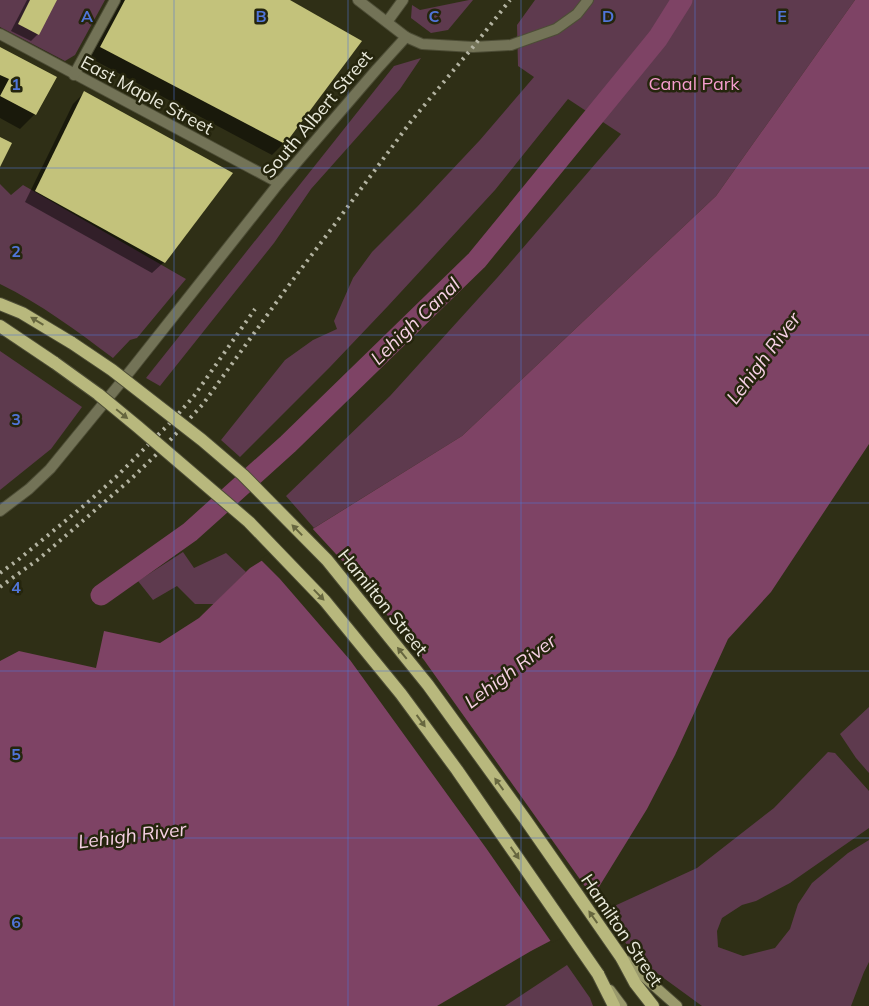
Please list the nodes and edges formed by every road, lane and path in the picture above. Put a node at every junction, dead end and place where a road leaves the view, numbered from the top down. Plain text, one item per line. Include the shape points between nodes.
1 (115, 0) edge
2 (358, 0) edge
3 (403, 0) edge
4 (588, 0) edge
5 (387, 22) junction
6 (0, 34) edge
7 (406, 37) junction
8 (74, 75) junction
9 (279, 184) junction
10 (0, 304) edge
11 (0, 326) edge
12 (0, 511) edge
13 (621, 956) junction
14 (598, 974) junction
15 (614, 1006) edge
16 (622, 1006) edge
17 (653, 1006) edge
18 (677, 1006) edge

1 - 8 street
2 - 5 street
3 - 5 street
4 - 7 street via 577,14 556,29 510,45 422,44
5 - 7 street
6 - 8 street, East Maple Street
7 - 9 street, South Albert Street
8 - 9 street, East Maple Street
9 - 12 street, South Albert Street via 50,469
13 -> 10 main road, Hamilton Street, bridge via 428,685 327,560 244,475 202,440 72,343 22,313
11 -> 14 main road, bridge via 98,394 138,427 249,522 325,601 424,724
13 - 17 main road, Hamilton Street via 634,983
13 - 18 main road
14 - 15 main road
14 - 16 main road

